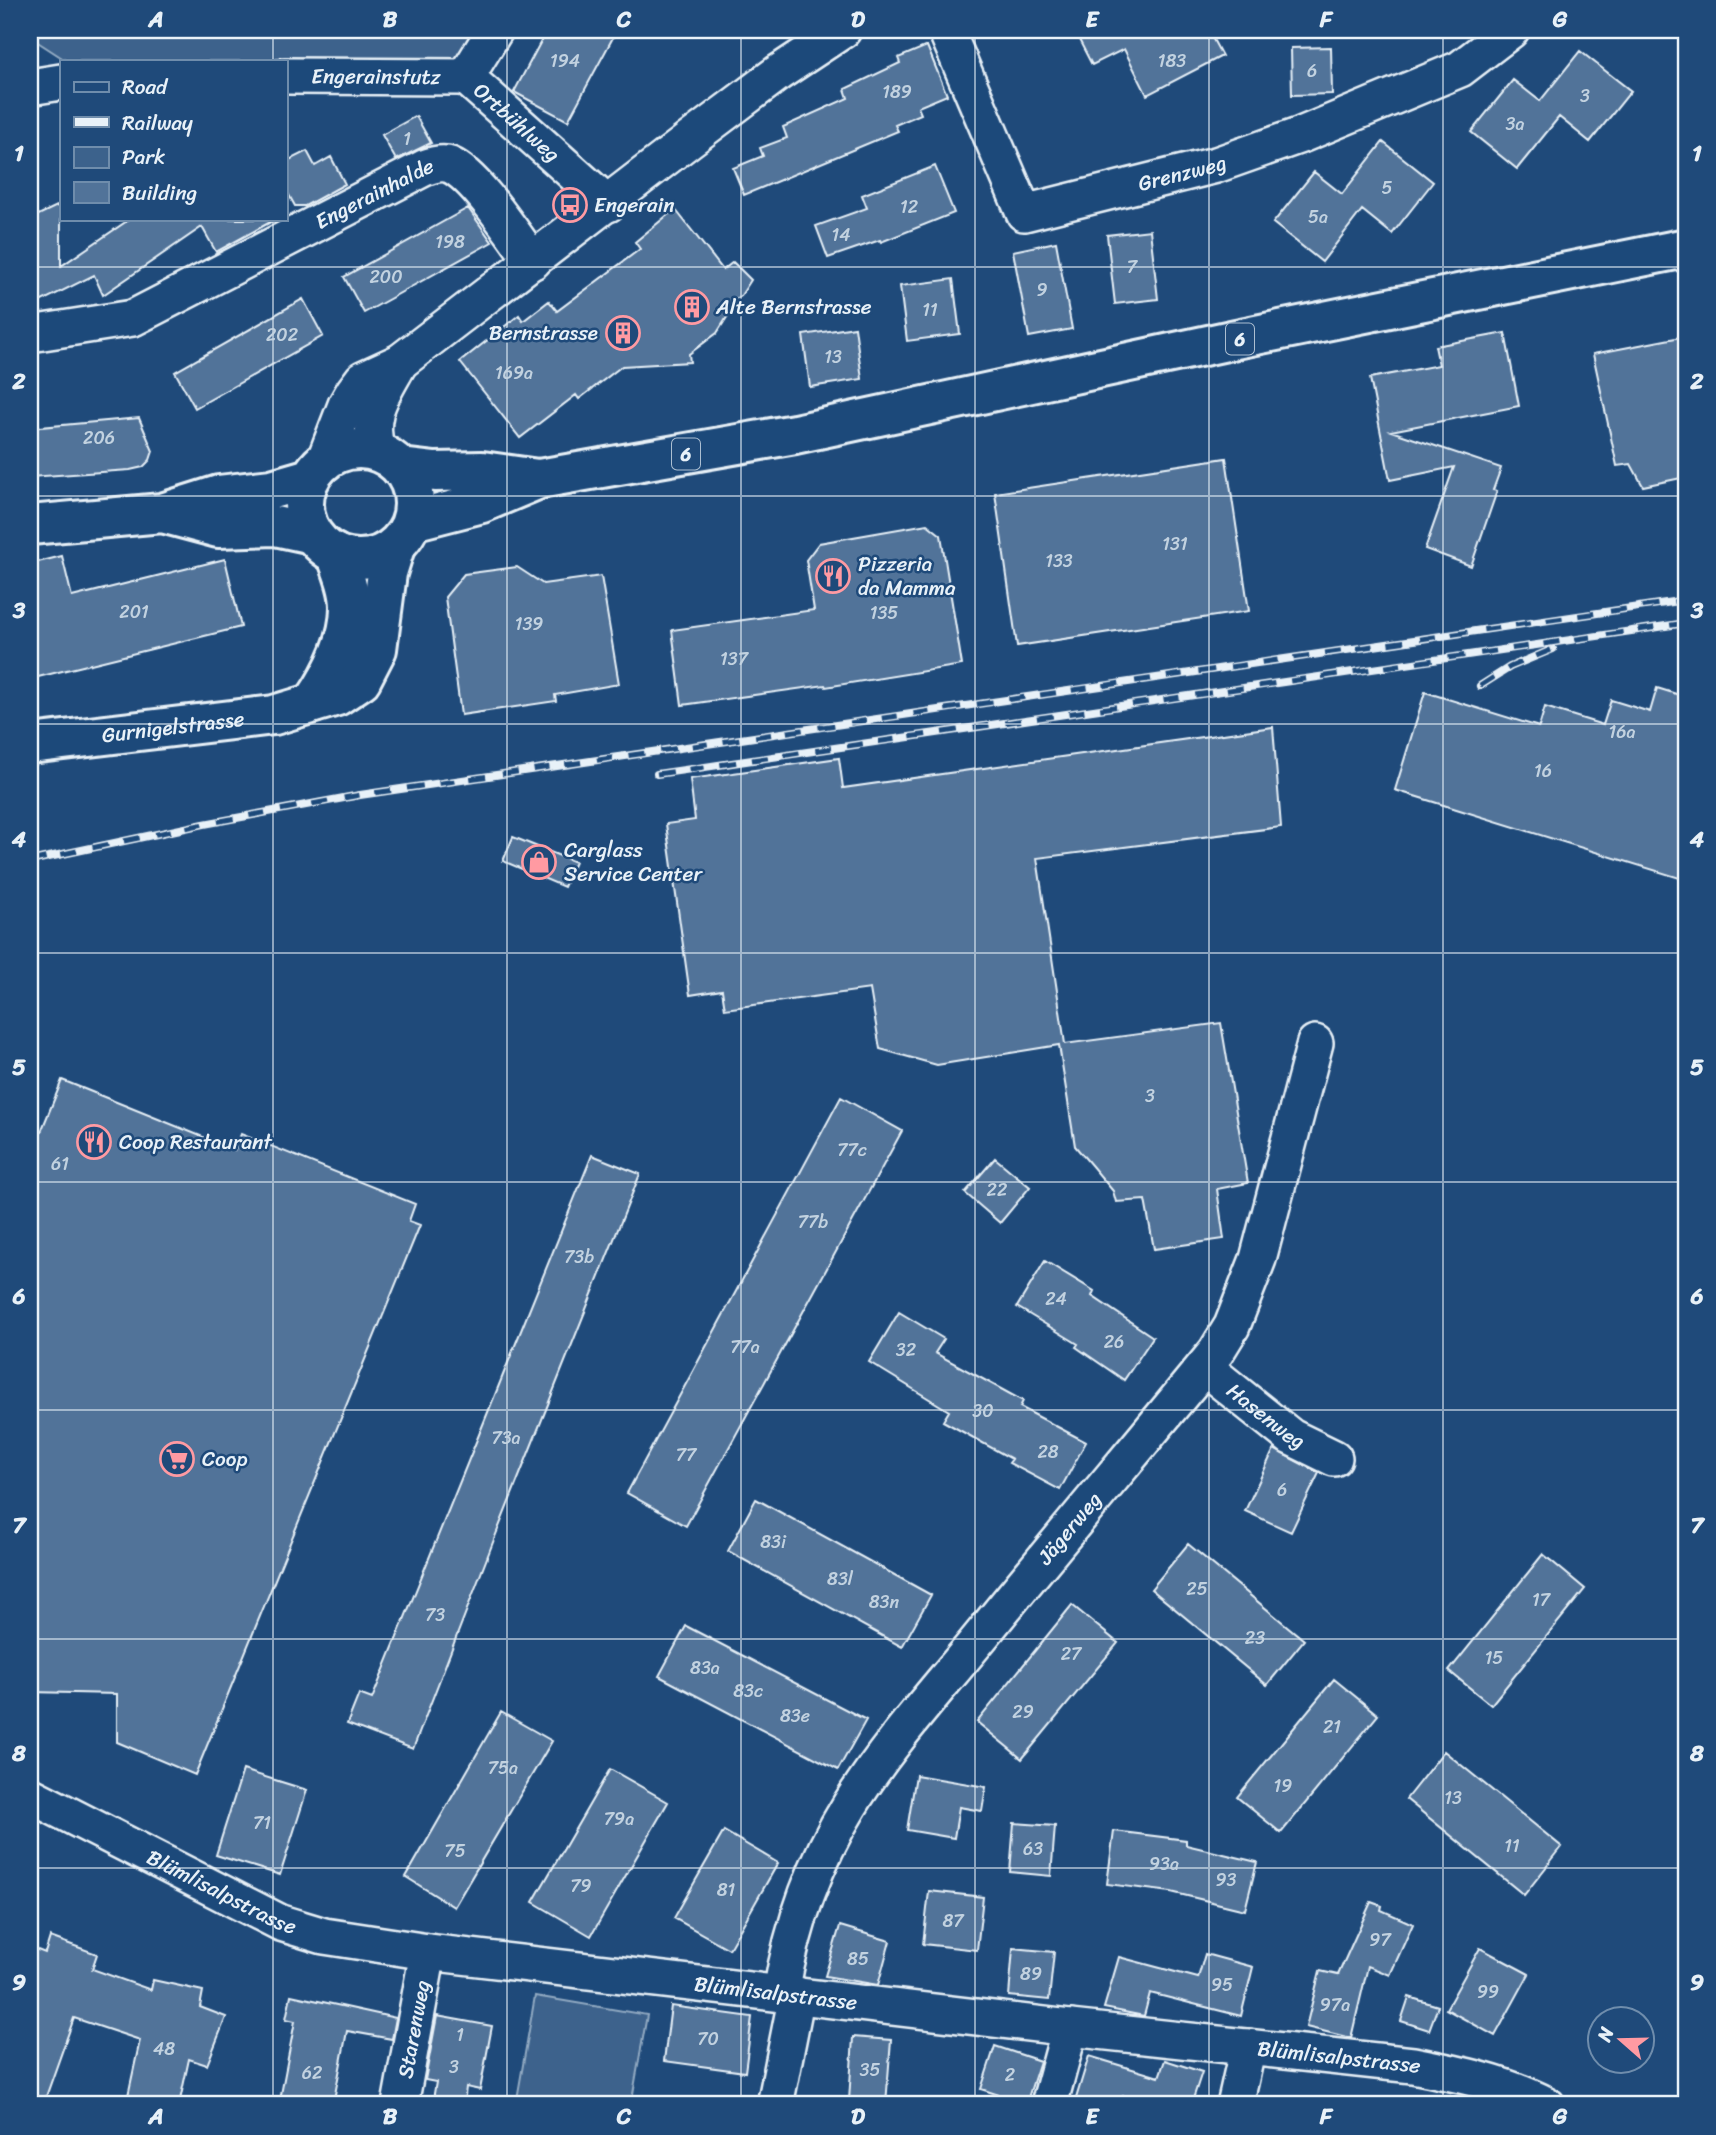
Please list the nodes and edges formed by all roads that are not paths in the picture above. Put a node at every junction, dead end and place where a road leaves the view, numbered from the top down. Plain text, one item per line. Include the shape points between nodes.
1 (495, 30) edge
2 (843, 30) edge
3 (946, 30) edge
4 (1511, 30) edge
5 (287, 76) edge
6 (466, 77) junction
7 (60, 82) edge
8 (30, 87) edge
9 (608, 204) junction
10 (1686, 248) edge
11 (533, 261) junction
12 (30, 334) edge
13 (400, 362) junction
14 (389, 460) junction
15 (318, 468) junction
16 (539, 479) junction
17 (162, 513) junction
18 (30, 524) edge
19 (403, 534) junction
20 (324, 544) junction
21 (313, 703) junction
22 (30, 744) edge
23 (1315, 1043) dead end
24 (1204, 1367) junction
25 (1334, 1458) dead end
26 (30, 1795) edge
27 (428, 1952) junction
28 (789, 1994) junction
29 (1070, 2028) junction
30 (1248, 2047) junction
31 (400, 2105) edge
32 (775, 2105) edge
33 (1049, 2105) edge
34 (1235, 2105) edge
35 (1547, 2105) edge

1 - 6 street, Ortbühlweg
2 - 9 street via 741,100
3 - 4 street, Grenzweg via 1024,214 1216,165 1301,135 1460,69
5 - 6 street, Engerainstutz
6 - 9 street, Ortbühlweg
7 - 8 street
9 - 11 street
10 - 16 main road, 6 via 795,435
11 - 12 street, Engerainhalde via 462,173 439,164 424,167 133,318
11 - 13 street
13 - 14 street via 373,416 373,438
13 - 15 street via 363,379
14 - 15 main road via 350,449
14 - 16 main road, 6 via 435,472 482,471
14 - 19 main road via 413,490 415,501
15 - 17 main road via 272,489 219,495
15 - 20 main road via 303,505 308,527
16 - 19 main road, 6
17 - 18 main road
17 - 20 main road via 218,528 275,526
19 - 20 main road via 376,557 363,560
19 - 21 main road, Gurnigelstrasse via 387,573 377,649 370,665 361,680
20 - 21 main road via 348,592 350,607 330,677
21 - 22 main road, Gurnigelstrasse via 248,719
23 - 24 street, Jägerweg via 1258,1259 1232,1326
24 - 25 street, Hasenweg via 1291,1437
24 - 28 street, Jägerweg via 879,1762 850,1805 806,1894 788,1954
26 - 27 street, Blümlisalpstrasse via 281,1923 324,1936
27 - 28 street, Blümlisalpstrasse
27 - 31 street, Starenweg
28 - 29 street, Blümlisalpstrasse
28 - 32 street, Jägerweg
29 - 30 street, Blümlisalpstrasse
29 - 33 street
30 - 34 street
30 - 35 street, Blümlisalpstrasse via 1462,2074

